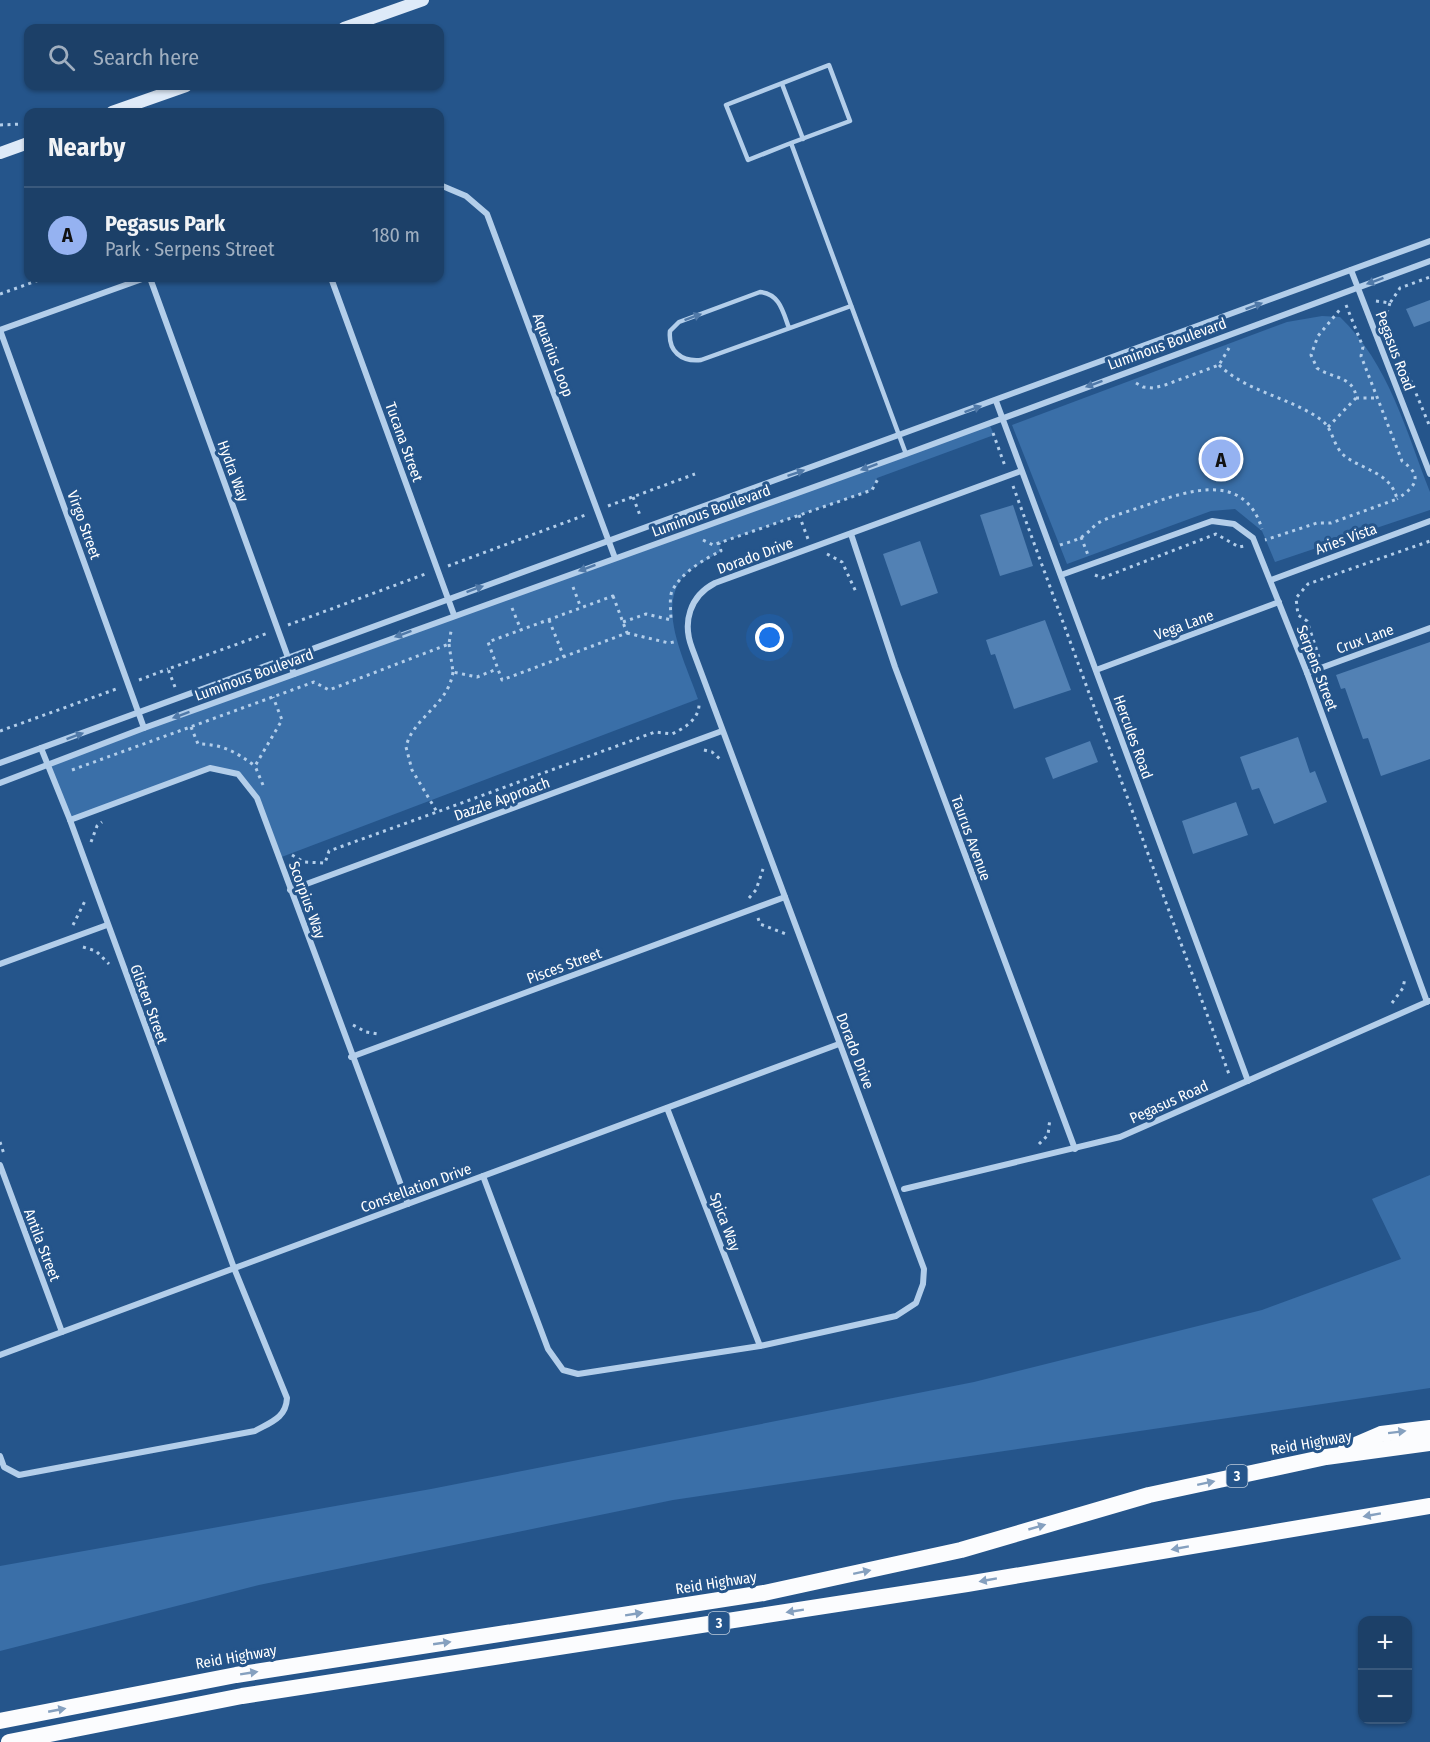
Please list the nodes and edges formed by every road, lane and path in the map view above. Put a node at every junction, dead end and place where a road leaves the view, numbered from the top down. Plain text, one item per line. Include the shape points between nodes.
1 (423, 0) edge
2 (355, 24) edge
3 (782, 84) junction
4 (175, 90) edge
5 (123, 108) edge
6 (22, 124) dead end
7 (0, 125) edge
8 (803, 139) junction
9 (24, 144) edge
10 (791, 144) junction
11 (0, 153) edge
12 (444, 187) edge
13 (1430, 241) edge
14 (1430, 261) edge
15 (1351, 270) junction
16 (1430, 277) edge
17 (34, 282) edge
18 (134, 282) edge
19 (151, 282) edge
20 (332, 282) edge
21 (1357, 288) junction
22 (0, 294) edge
23 (1362, 299) junction
24 (1390, 303) junction
25 (851, 306) junction
26 (1344, 306) junction
27 (1332, 310) dead end
28 (789, 328) junction
29 (0, 330) edge
30 (1240, 344) dead end
31 (1229, 348) junction
32 (1219, 352) dead end
33 (1219, 365) junction
34 (1147, 379) dead end
35 (1136, 382) junction
36 (1126, 386) dead end
37 (1356, 398) junction
38 (1378, 398) junction
39 (996, 401) junction
40 (1002, 418) junction
41 (989, 423) junction
42 (1430, 427) edge
43 (1329, 428) junction
44 (1006, 430) junction
45 (994, 435) junction
46 (899, 437) junction
47 (983, 439) dead end
48 (906, 454) junction
49 (1427, 458) edge
50 (1021, 471) junction
51 (695, 474) dead end
52 (888, 474) dead end
53 (1430, 474) edge
54 (1009, 475) junction
55 (1397, 499) junction
56 (598, 510) junction
57 (799, 515) junction
58 (1430, 521) edge
59 (850, 534) junction
60 (610, 539) junction
61 (1265, 540) junction
62 (1430, 541) edge
63 (694, 543) dead end
64 (719, 543) junction
65 (1256, 543) junction
66 (812, 548) junction
67 (1050, 548) junction
68 (615, 558) junction
69 (438, 569) junction
70 (1061, 575) junction
71 (1271, 580) junction
72 (583, 583) dead end
73 (573, 587) junction
74 (563, 590) dead end
75 (857, 594) dead end
76 (449, 599) junction
77 (1280, 602) junction
78 (522, 604) dead end
79 (512, 608) junction
80 (581, 608) junction
81 (502, 612) dead end
82 (454, 615) junction
83 (549, 620) junction
84 (623, 622) junction
85 (461, 627) dead end
86 (1430, 628) edge
87 (278, 629) junction
88 (521, 630) junction
89 (627, 633) junction
90 (689, 640) junction
91 (449, 644) junction
92 (288, 657) junction
93 (564, 657) junction
94 (1322, 668) junction
95 (168, 669) junction
96 (497, 669) junction
97 (1096, 670) junction
98 (453, 672) junction
99 (1307, 673) junction
100 (294, 674) junction
101 (129, 684) junction
102 (709, 695) junction
103 (179, 697) junction
104 (273, 697) junction
105 (139, 712) junction
106 (186, 713) junction
107 (191, 727) junction
108 (144, 728) junction
109 (0, 731) edge
110 (722, 731) junction
111 (672, 734) junction
112 (681, 746) junction
113 (41, 748) junction
114 (701, 750) dead end
115 (722, 760) dead end
116 (0, 763) edge
117 (48, 765) junction
118 (255, 766) junction
119 (53, 777) junction
120 (0, 783) edge
121 (263, 786) dead end
122 (437, 812) junction
123 (106, 818) dead end
124 (70, 820) junction
125 (82, 852) junction
126 (279, 858) junction
127 (763, 869) dead end
128 (82, 889) dead end
129 (290, 890) junction
130 (751, 896) junction
131 (785, 897) junction
132 (744, 903) dead end
133 (755, 908) junction
134 (107, 925) junction
135 (77, 936) junction
136 (789, 942) dead end
137 (0, 964) edge
138 (112, 970) dead end
139 (1405, 977) dead end
140 (1429, 1001) edge
141 (1391, 1018) junction
142 (341, 1030) junction
143 (380, 1034) dead end
144 (839, 1044) junction
145 (351, 1057) junction
146 (1248, 1081) junction
147 (1234, 1087) junction
148 (667, 1108) junction
149 (1048, 1110) dead end
150 (1074, 1149) junction
151 (1038, 1158) junction
152 (0, 1166) edge
153 (2, 1176) edge
154 (483, 1176) junction
155 (904, 1189) dead end
156 (408, 1204) junction
157 (234, 1268) junction
158 (62, 1332) junction
159 (760, 1346) junction
160 (0, 1355) edge
161 (1430, 1428) edge
162 (1430, 1443) edge
163 (0, 1456) edge
164 (1326, 1457) junction
165 (1430, 1506) edge
166 (0, 1721) edge
167 (9, 1742) edge

1 - 2 main road
3 - 8 lane
3 - 8 lane via 829,65 850,121
3 - 10 lane via 726,105 748,160
4 - 5 main road
6 - 7 path
8 - 10 lane
9 - 11 main road
10 - 25 lane
12 - 56 street, Aquarius Loop via 466,196 487,214
13 - 15 street, Luminous Boulevard
14 -> 21 street, Luminous Boulevard
15 - 21 street, Pegasus Road
39 -> 15 street, Luminous Boulevard
16 - 24 path via 1400,288
17 - 22 path
18 - 29 street
19 - 87 street, Hydra Way
20 - 69 street, Tucana Street
21 - 23 street, Pegasus Road
21 -> 40 street, Luminous Boulevard
23 - 24 path
23 - 26 path
23 - 49 street, Pegasus Road
24 - 42 path via 1385,319
25 - 28 lane
25 - 46 lane
26 - 27 path
26 - 37 path via 1318,336 1311,356 1322,372 1350,383
26 - 38 path via 1363,347 1362,356
28 -> 28 lane via 701,360 684,359 669,340 670,331 679,322 759,292 776,298
29 - 101 street, Virgo Street
30 - 31 path
31 - 32 path
31 - 33 path
33 - 35 path via 1154,388
33 - 43 path via 1247,385 1306,410
34 - 35 path
35 - 36 path
37 - 38 path
37 - 43 path
38 - 55 path via 1402,461 1416,475 1409,491
39 - 40 street, Hercules Road
46 -> 39 street, Luminous Boulevard
40 - 41 street, Luminous Boulevard
40 - 44 street, Hercules Road
41 - 45 path
41 - 48 street, Luminous Boulevard
43 - 55 path via 1345,456 1382,476 1395,490
44 - 45 path
44 - 50 street, Hercules Road
45 - 47 path
45 - 54 path
46 - 48 lane
60 -> 46 street, Luminous Boulevard
48 -> 68 street, Luminous Boulevard
49 - 53 street, Pegasus Road
50 - 54 street, Dorado Drive
50 - 67 street, Hercules Road
51 - 56 path
52 - 57 path via 877,478 872,490
54 - 59 street, Dorado Drive
54 - 147 path
55 - 61 path via 1331,523
56 - 60 street, Aquarius Loop
56 - 69 path
57 - 64 path
57 - 66 path
58 - 71 street, Aries Vista
59 - 66 street, Dorado Drive
59 - 150 street, Taurus Avenue via 895,667
60 - 68 street, Aquarius Loop
76 -> 60 street, Luminous Boulevard
61 - 65 path
61 - 67 path via 1254,508 1229,492 1213,489 1169,497 1098,522 1081,537
62 - 94 path via 1308,584 1296,598 1298,615 1307,621
63 - 64 path via 704,539 713,545
64 - 84 path via 721,550 683,577 671,592 671,620 646,614
65 - 70 street, Serpens Street via 1234,524 1212,521
65 - 71 street, Serpens Street
66 - 75 path via 815,556 826,554 842,562
66 - 90 street, Dorado Drive via 709,586 690,609
67 - 70 street, Hercules Road
68 -> 82 street, Luminous Boulevard
69 - 76 street, Tucana Street
69 - 87 path
70 - 97 street, Hercules Road
71 - 77 street, Serpens Street
72 - 73 path
73 - 74 path
73 - 80 path
76 - 82 street, Tucana Street
76 - 92 street, Luminous Boulevard
77 - 97 street, Vega Lane
77 - 99 street, Serpens Street
78 - 79 path
79 - 81 path
79 - 88 path
80 - 83 path
80 - 84 path via 613,596
82 -> 100 street, Luminous Boulevard
83 - 88 path
83 - 93 path
84 - 89 path
85 - 91 path via 451,631
86 - 94 street, Crux Lane
87 - 92 street, Hydra Way
87 - 95 path
88 - 96 path via 488,642
89 - 90 path via 669,643
89 - 93 path
90 - 102 street, Dorado Drive
91 - 98 path
91 - 104 path via 329,690 314,682
92 - 100 street, Hydra Way
92 - 103 street, Luminous Boulevard
93 - 96 path via 502,680
94 - 99 street, Crux Lane
95 - 101 path
95 - 103 path
96 - 98 path via 477,677
97 - 146 street, Hercules Road
98 - 122 path via 451,688 416,728 406,747 412,770
99 - 140 street, Serpens Street
100 - 106 street, Luminous Boulevard
101 - 105 street, Virgo Street
101 - 109 path
102 - 110 street, Dorado Drive
102 - 111 path via 698,699 699,710 692,720
103 - 105 street, Luminous Boulevard
104 - 107 path
104 - 118 path via 282,720
105 - 108 street, Virgo Street
113 -> 105 street, Luminous Boulevard
106 - 107 path
106 -> 108 street, Luminous Boulevard
107 - 118 path via 198,744 215,744 235,751
107 - 119 path
108 - 117 street, Luminous Boulevard
110 - 112 street, Dazzle Approach
110 - 131 street, Dorado Drive
111 - 112 path
111 - 122 path via 655,732
112 - 129 street, Dazzle Approach
113 - 116 street, Luminous Boulevard
113 - 117 street, Glisten Street
114 - 115 path
117 - 119 street, Glisten Street
117 - 120 street, Luminous Boulevard
118 - 121 path
119 - 124 street, Glisten Street
122 - 126 path via 329,851 325,863 304,862 290,854
123 - 125 path via 92,836 91,848
124 - 125 street, Glisten Street
124 - 126 street, Scorpius Way via 210,768 238,774 251,790
125 - 134 street, Glisten Street
126 - 129 street, Scorpius Way
127 - 130 path
128 - 135 path via 86,900 73,926
129 - 142 street, Scorpius Way
130 - 132 path
130 - 133 path
131 - 133 street, Pisces Street
131 - 144 street, Dorado Drive
133 - 136 path via 760,924 785,932
133 - 145 street, Pisces Street
134 - 135 street
134 - 157 street, Glisten Street
135 - 137 street
135 - 138 path via 81,946 106,958
139 - 141 path via 1396,1000 1387,1006
140 - 141 street, Pegasus Road
141 - 146 street, Pegasus Road
142 - 143 path via 354,1025
142 - 145 street, Scorpius Way
144 - 148 street, Constellation Drive
144 - 159 street, Dorado Drive via 924,1269 923,1284 916,1303 896,1316
145 - 156 street, Scorpius Way
146 - 147 street, Pegasus Road
147 - 150 street, Pegasus Road via 1120,1137
148 - 154 street, Constellation Drive
148 - 159 street, Spica Way
149 - 151 path via 1048,1135 1036,1146
150 - 151 street, Pegasus Road
151 - 155 street, Pegasus Road
152 - 153 street, Antila Street
153 - 158 street, Antila Street
154 - 156 street, Constellation Drive
154 - 159 street, Dorado Drive via 548,1349 563,1370 578,1374
156 - 157 street, Constellation Drive
157 - 158 street, Constellation Drive
157 - 163 street, Glisten Street via 287,1398 286,1409 278,1418 255,1431 19,1475 4,1467
158 - 160 street, Constellation Drive
164 -> 161 highway via 1381,1434
162 - 164 highway, Reid Highway / 3
166 -> 164 highway, Reid Highway / 3 via 236,1675 764,1593 961,1550 1149,1495
165 -> 167 highway, 3 via 944,1587 242,1696

